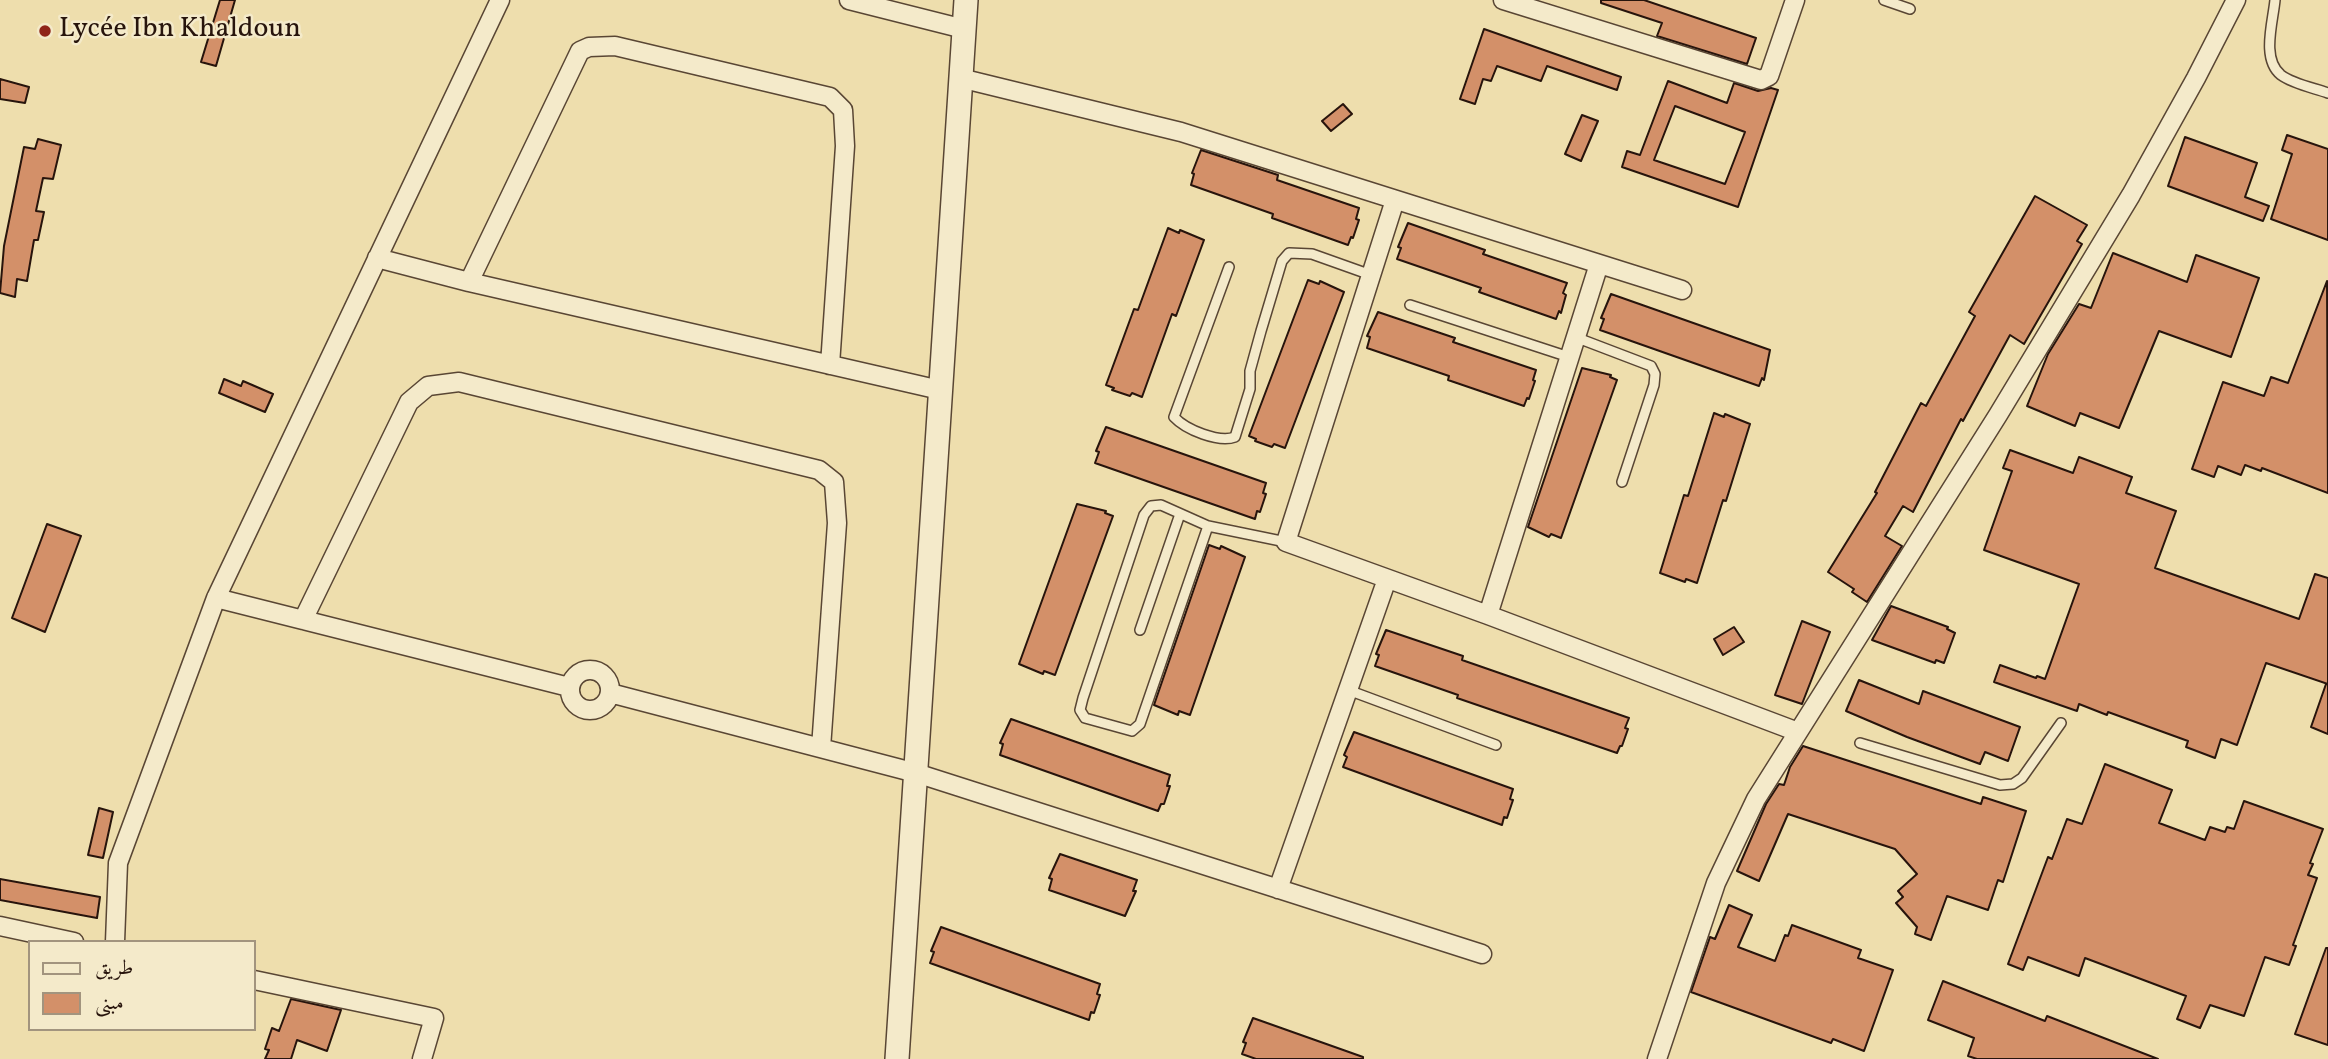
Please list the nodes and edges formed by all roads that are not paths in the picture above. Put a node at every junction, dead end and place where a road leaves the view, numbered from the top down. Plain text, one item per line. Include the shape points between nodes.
1 (500, 0) edge
2 (849, 0) edge
3 (966, 0) edge
4 (1503, 0) edge
5 (1795, 0) edge
6 (1884, 0) edge
7 (2236, 0) edge
8 (2276, 0) edge
9 (1910, 9) dead end
10 (964, 29) junction
11 (960, 78) junction
12 (2328, 93) edge
13 (1395, 200) junction
14 (377, 258) junction
15 (1599, 264) junction
16 (1229, 267) dead end
17 (1371, 275) junction
18 (469, 282) junction
19 (1682, 290) dead end
20 (1410, 305) dead end
21 (1575, 337) junction
22 (1569, 357) junction
23 (830, 365) junction
24 (940, 390) junction
25 (1622, 482) dead end
26 (1180, 514) junction
27 (1209, 526) junction
28 (1286, 542) junction
29 (1387, 579) junction
30 (216, 598) junction
31 (1488, 615) junction
32 (303, 620) junction
33 (1140, 630) dead end
34 (569, 687) junction
35 (1348, 690) junction
36 (610, 693) junction
37 (2061, 723) dead end
38 (1798, 732) junction
39 (1860, 743) dead end
40 (1496, 745) dead end
41 (821, 748) junction
42 (916, 773) junction
43 (1278, 889) junction
44 (0, 926) edge
45 (66, 940) edge
46 (116, 940) edge
47 (1482, 954) dead end
48 (256, 980) edge
49 (422, 1059) edge
50 (897, 1059) edge
51 (1657, 1059) edge

1 - 14 street
2 - 10 street
3 - 10 street
4 - 5 street via 1761,80 1769,76
6 - 9 lane
7 - 38 street via 2131,195
8 - 12 lane via 2270,52 2273,67 2283,77
10 - 11 street
11 - 13 street via 1181,132
11 - 24 street
13 - 15 street
13 - 17 street
14 - 18 street
14 - 30 street
15 - 19 street
15 - 21 street
16 - 17 lane via 1174,418 1194,431 1228,440 1240,426 1250,372 1282,261 1289,253 1312,254
17 - 28 street
18 - 23 street
18 - 23 street via 580,51 615,46 830,97 843,110 845,146
20 - 22 lane
21 - 22 street
21 - 25 lane via 1651,366 1655,374
22 - 31 street
23 - 24 street
24 - 42 street
26 - 27 lane
26 - 27 lane via 1161,505 1151,506 1143,515 1083,698 1080,710 1085,718 1132,731 1140,724
26 - 33 lane
27 - 28 lane
28 - 29 street
29 - 31 street
29 - 35 street
30 - 32 street
30 - 46 street via 118,863
31 - 38 street
32 - 34 street
32 - 41 street via 409,401 428,386 459,382 819,470 834,482 837,523
34 - 36 street via 582,671 592,670 602,674
34 - 36 street via 577,706 587,710 598,709
35 - 40 lane
35 - 43 street
36 - 41 street
37 - 39 lane via 2013,784 2000,785
38 - 51 street via 1756,799 1716,883
41 - 42 street
42 - 43 street
42 - 50 street
43 - 47 street
44 - 45 street
48 - 49 street via 434,1018

